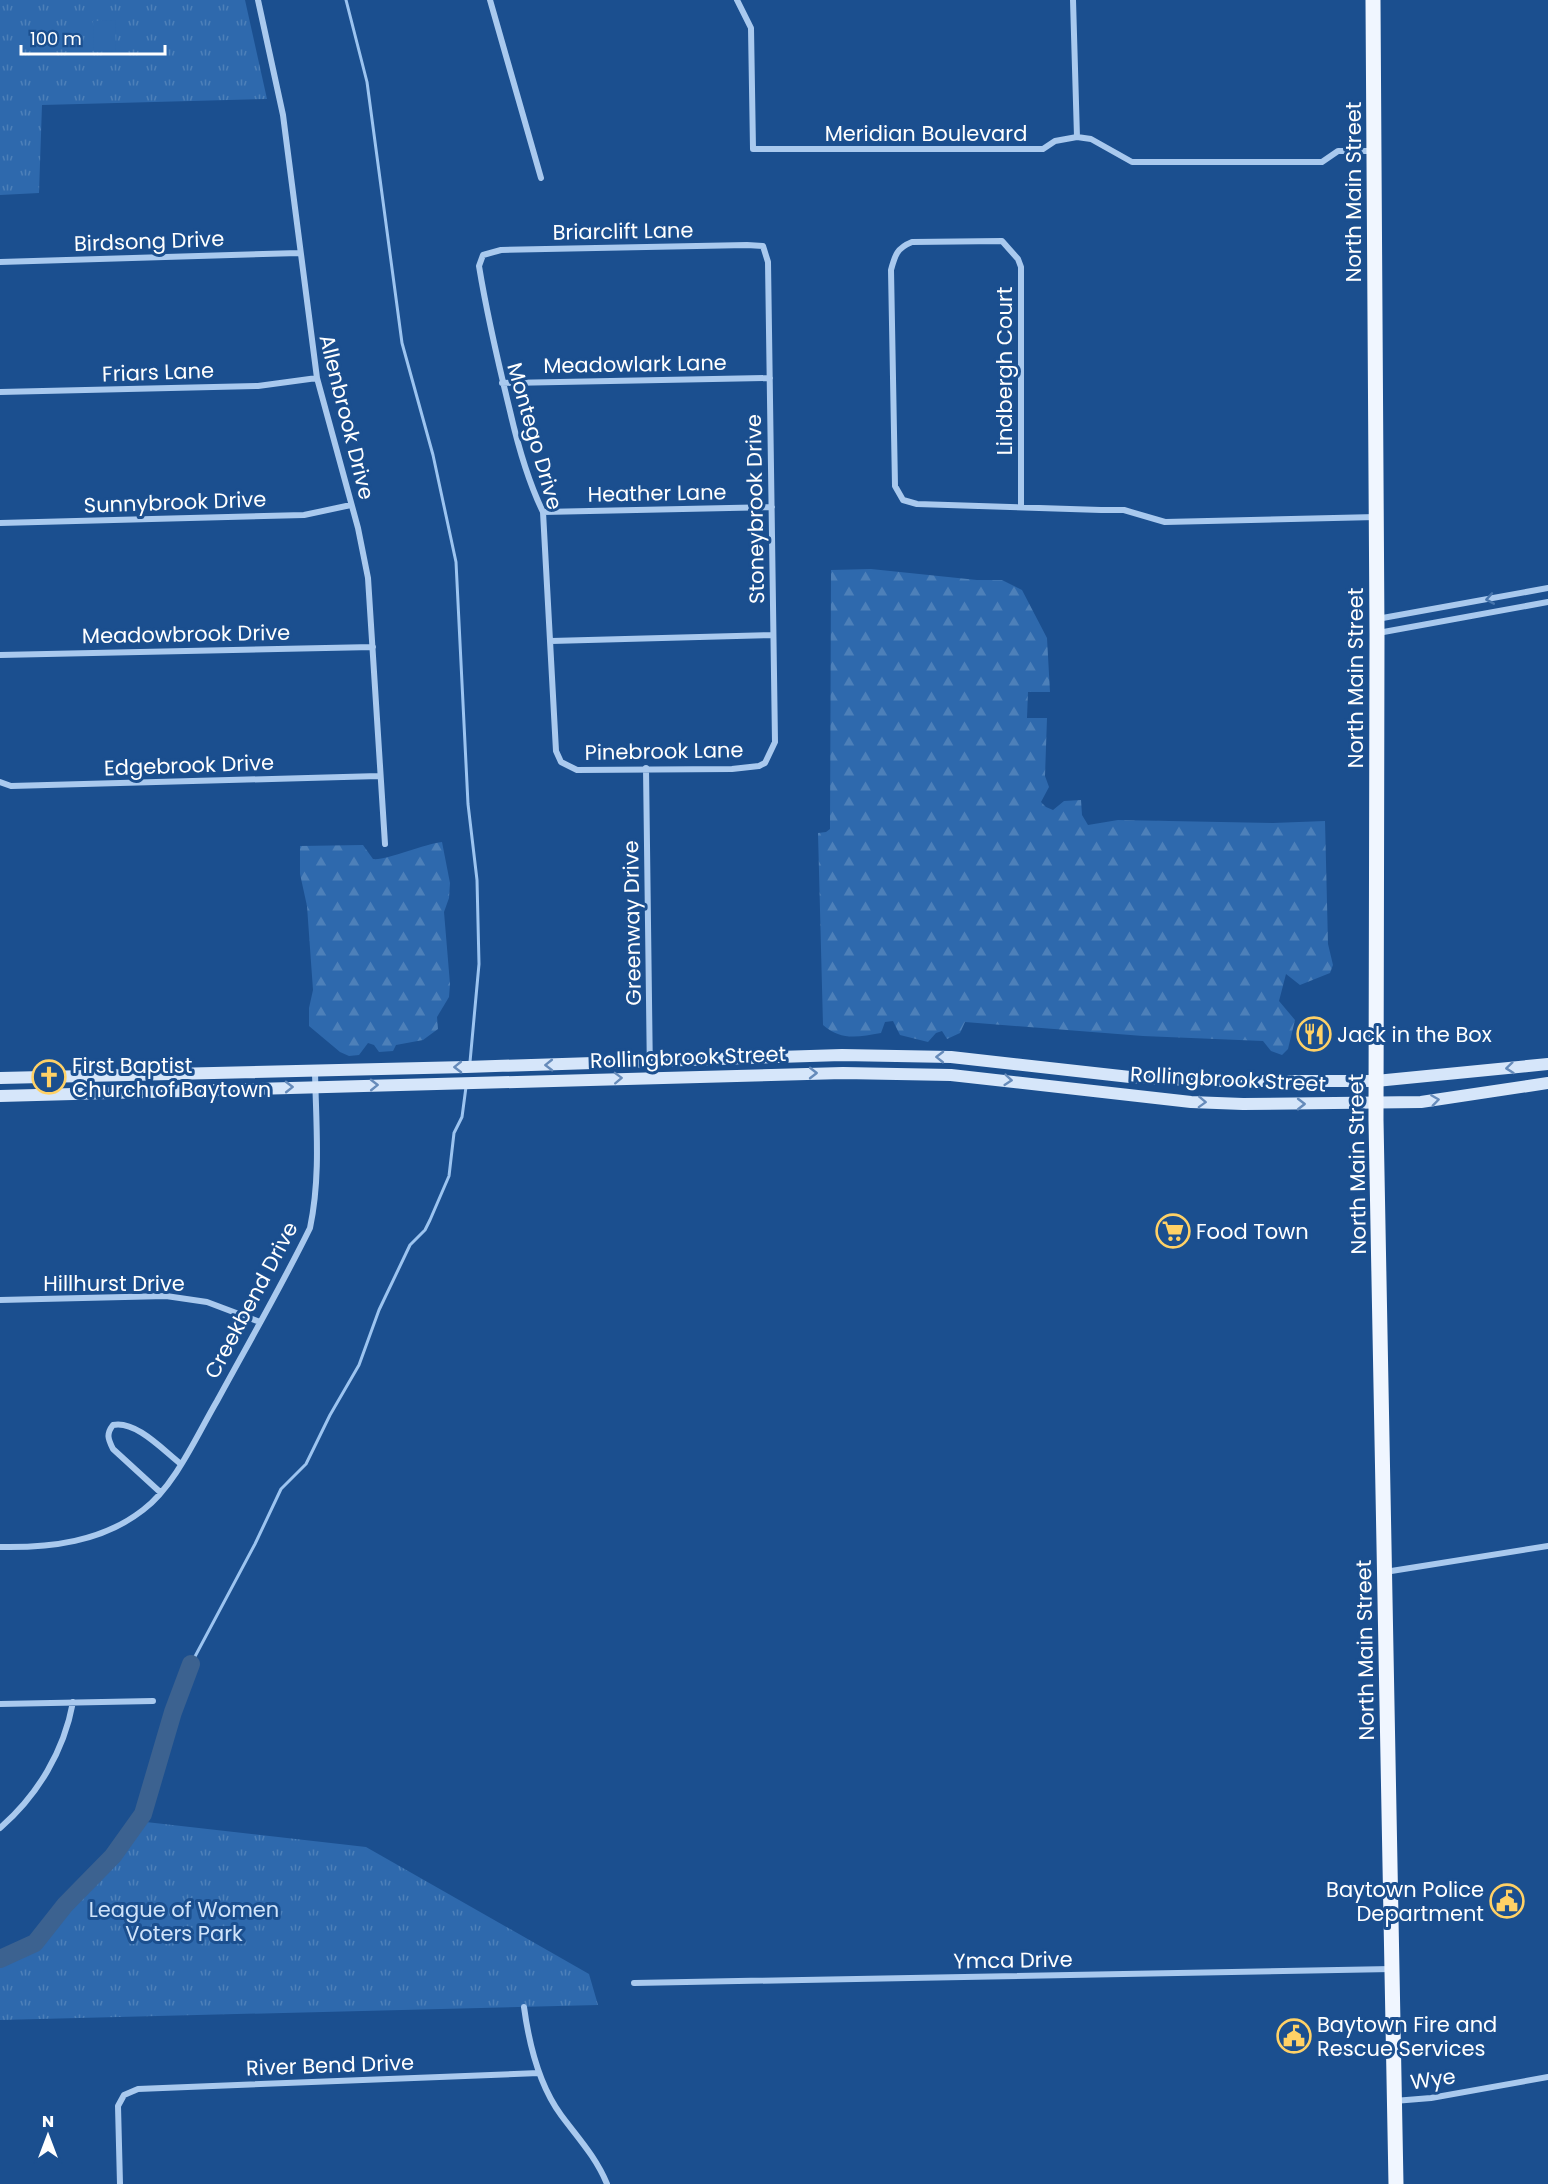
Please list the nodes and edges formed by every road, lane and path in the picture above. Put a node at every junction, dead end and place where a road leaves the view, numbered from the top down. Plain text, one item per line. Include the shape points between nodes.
1 (258, 0) edge
2 (490, 0) edge
3 (737, 0) edge
4 (1073, 0) edge
5 (1373, 0) edge
6 (1077, 137) junction
7 (1374, 151) junction
8 (541, 178) dead end
9 (763, 246) joint
10 (299, 253) junction
11 (483, 255) joint
12 (0, 262) edge
13 (316, 378) junction
14 (770, 378) junction
15 (502, 383) junction
16 (0, 393) edge
17 (351, 505) junction
18 (772, 507) junction
19 (1021, 507) junction
20 (543, 512) junction
21 (1376, 517) junction
22 (0, 523) edge
23 (1548, 588) edge
24 (1518, 594) junction
25 (1548, 602) edge
26 (1521, 607) junction
27 (1377, 626) junction
28 (772, 635) junction
29 (551, 641) junction
30 (373, 647) junction
31 (0, 655) edge
32 (569, 766) joint
33 (759, 766) joint
34 (646, 768) junction
35 (379, 776) junction
36 (0, 782) edge
37 (385, 844) dead end
38 (650, 1062) junction
39 (1548, 1064) edge
40 (315, 1070) junction
41 (160, 1074) junction
42 (650, 1077) junction
43 (1, 1078) edge
44 (1376, 1081) junction
45 (1548, 1083) edge
46 (315, 1087) junction
47 (161, 1090) junction
48 (1, 1096) edge
49 (1376, 1104) junction
50 (0, 1300) edge
51 (260, 1322) junction
52 (181, 1464) junction
53 (160, 1492) junction
54 (1548, 1546) edge
55 (0, 1547) edge
56 (1384, 1572) junction
57 (153, 1701) dead end
58 (73, 1702) junction
59 (0, 1704) edge
60 (0, 1828) edge
61 (1392, 1969) junction
62 (634, 1983) dead end
63 (524, 2007) dead end
64 (539, 2073) junction
65 (1548, 2077) edge
66 (1393, 2101) junction
67 (120, 2184) edge
68 (607, 2184) edge
69 (1396, 2184) edge

1 - 10 street, Allenbrook Drive via 283,115
2 - 8 street
3 - 6 street, Meridian Boulevard via 751,28 753,149 1043,149 1055,141
4 - 6 street
5 - 7 main road, North Main Street
6 - 7 street via 1090,139 1132,162 1322,162 1338,151
7 - 21 main road, North Main Street
9 - 11 street, Briarclift Lane via 501,250
9 - 14 street, Stoneybrook Drive via 768,262
10 - 12 street, Birdsong Drive
10 - 13 street, Allenbrook Drive
11 - 15 street, Montego Drive via 479,266
13 - 16 street, Friars Lane via 268,385
13 - 17 street, Allenbrook Drive
14 - 15 street, Meadowlark Lane
14 - 18 street, Stoneybrook Drive
15 - 20 street, Montego Drive via 529,483
17 - 22 street, Sunnybrook Drive via 304,514
17 - 30 street, Allenbrook Drive via 368,578
18 - 20 street, Heather Lane
18 - 28 street, Stoneybrook Drive
19 - 19 street, Lindbergh Court via 1018,259 1002,241 912,242 901,246 891,270 895,486 903,500 917,504
19 - 21 street via 1124,510 1165,522
20 - 29 street, Montego Drive
21 - 27 main road, North Main Street
23 - 24 street
24 - 26 street
24 -> 27 street
25 - 26 street
26 - 27 street
27 - 44 main road, North Main Street
28 - 29 street
28 - 33 street, Stoneybrook Drive via 775,742 765,763
29 - 32 street, Montego Drive via 556,751 561,762
30 - 31 street, Meadowbrook Drive
30 - 35 street, Allenbrook Drive
32 - 34 street, Pinebrook Lane via 577,770
33 - 34 street, Pinebrook Lane
34 - 38 street, Greenway Drive
35 - 36 street, Edgebrook Drive via 11,786
35 - 37 street, Allenbrook Drive
38 -> 40 main road, Rollingbrook Street
38 - 42 street, Greenway Drive
44 -> 38 main road, Rollingbrook Street via 1130,1077 951,1057 842,1055
39 -> 44 main road, Rollingbrook Street
40 - 41 main road, Rollingbrook Street
40 - 46 street, Creekbend Drive
41 - 43 main road, Rollingbrook Street
41 - 47 main road
46 -> 42 main road, Rollingbrook Street
42 -> 49 main road, Rollingbrook Street via 778,1073 951,1075 1191,1102
43 - 48 main road
44 - 49 main road, North Main Street
49 -> 45 main road, Rollingbrook Street via 1421,1102
47 -> 46 main road, Rollingbrook Street
46 - 51 street, Creekbend Drive via 318,1173 310,1228
47 - 48 main road, Rollingbrook Street
49 - 56 main road, North Main Street
50 - 51 street, Hillhurst Drive via 166,1296 207,1302
51 - 52 street, Creekbend Drive
52 - 53 street, Creekbend Drive
52 - 53 street via 130,1426 113,1425 109,1430 108,1440 113,1449
53 - 55 street, Creekbend Drive via 145,1509 123,1523 72,1543 38,1548
54 - 56 street
56 - 61 main road, North Main Street
57 - 58 street
58 - 59 street
58 - 60 street via 54,1761 22,1807
61 - 62 street, Ymca Drive
61 - 66 main road, North Main Street
63 - 64 street
64 - 67 street, River Bend Drive via 138,2089 124,2095 118,2106
64 - 68 street via 560,2114 591,2154
65 - 66 street, Wye
66 - 69 main road, North Main Street

